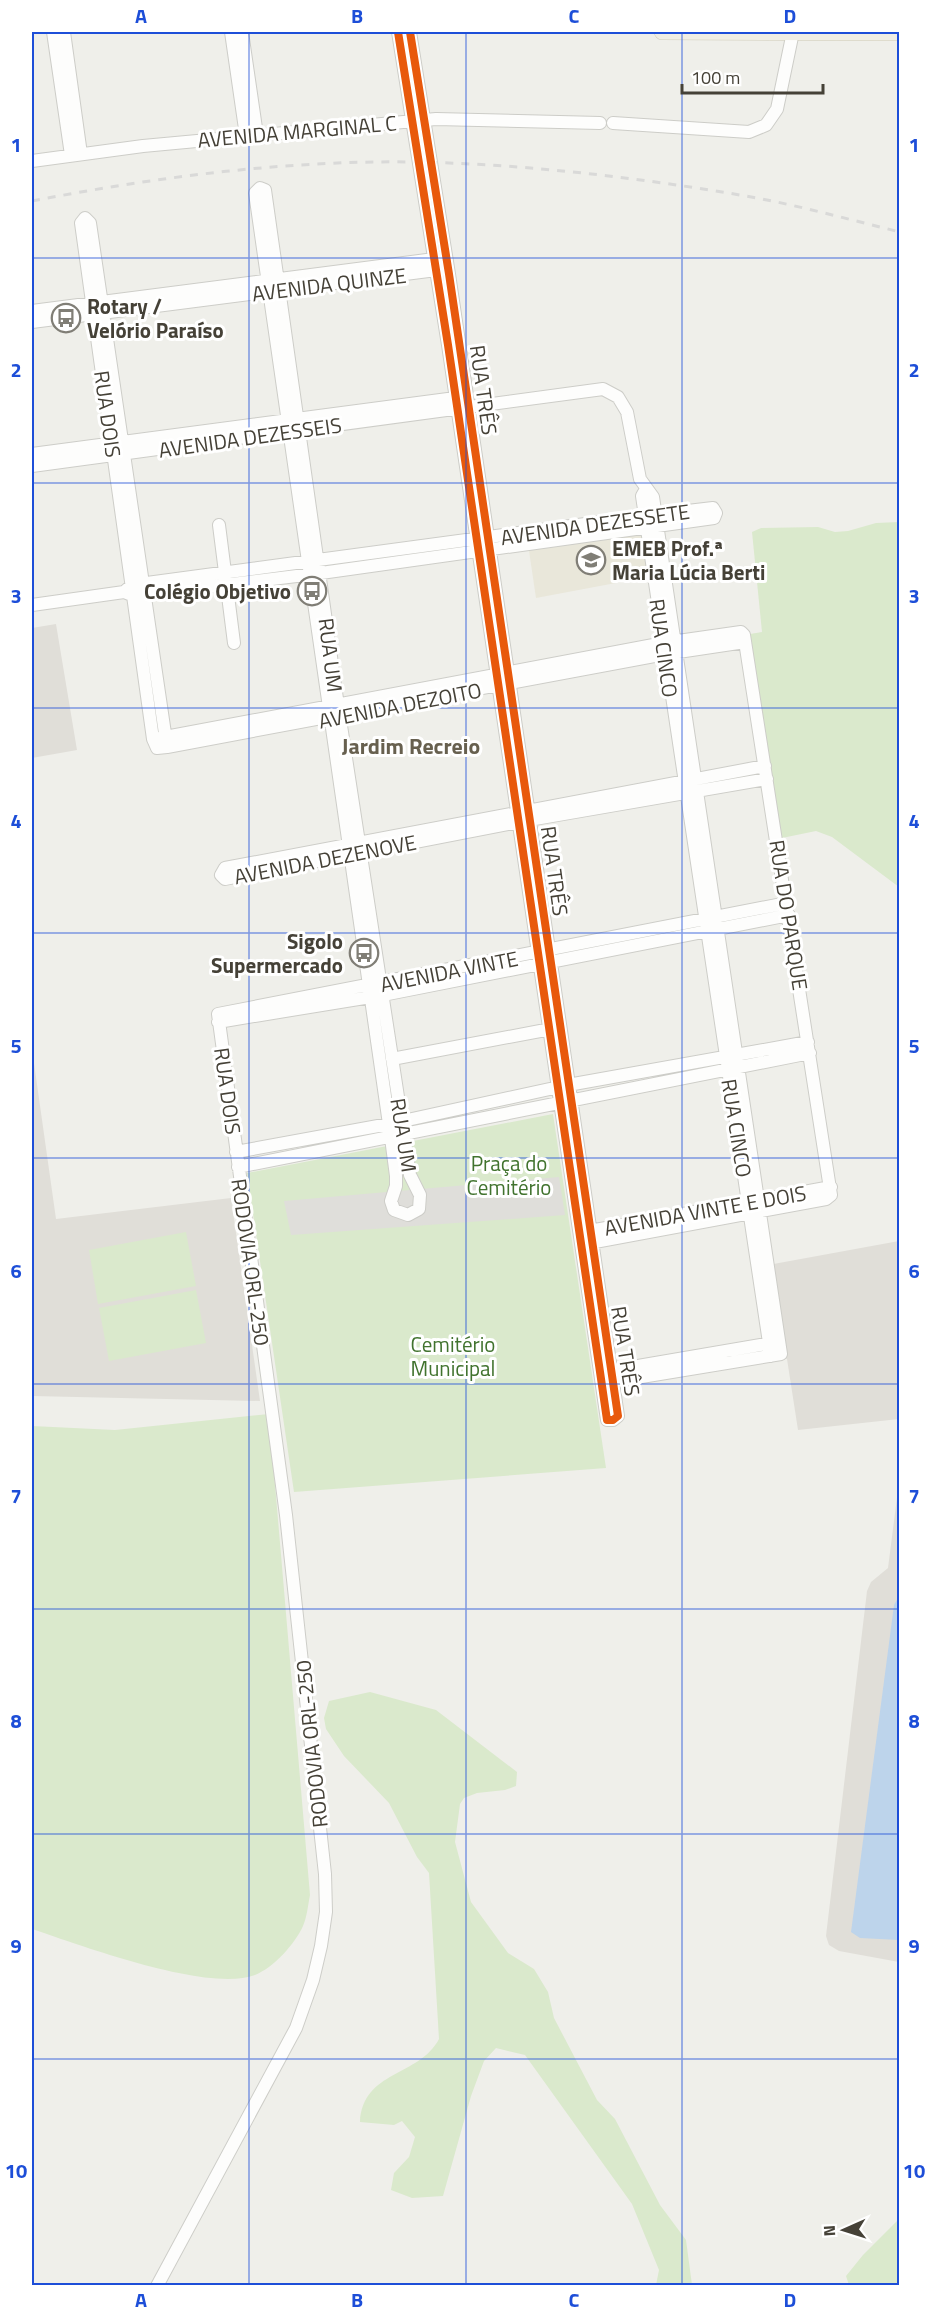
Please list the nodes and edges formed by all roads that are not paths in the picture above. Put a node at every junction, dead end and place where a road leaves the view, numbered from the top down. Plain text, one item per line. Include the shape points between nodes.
1 (53, 32) edge
2 (64, 32) edge
3 (231, 32) edge
4 (242, 32) edge
5 (398, 32) edge
6 (410, 32) edge
7 (662, 32) edge
8 (793, 32) edge
9 (900, 33) edge
10 (419, 120) junction
11 (252, 136) junction
12 (76, 155) junction
13 (32, 161) edge
14 (441, 264) junction
15 (274, 286) junction
16 (98, 308) junction
17 (32, 311) edge
18 (32, 322) edge
19 (462, 403) junction
20 (294, 425) junction
21 (118, 449) junction
22 (32, 454) edge
23 (32, 466) edge
24 (646, 489) joint
25 (651, 521) junction
26 (219, 525) dead end
27 (483, 544) junction
28 (315, 568) junction
29 (226, 579) junction
30 (136, 590) junction
31 (32, 605) edge
32 (744, 638) joint
33 (234, 643) dead end
34 (670, 648) junction
35 (503, 680) junction
36 (333, 712) junction
37 (162, 743) joint
38 (766, 773) junction
39 (691, 785) junction
40 (522, 816) junction
41 (355, 848) junction
42 (788, 909) junction
43 (711, 917) junction
44 (713, 930) junction
45 (544, 958) junction
46 (376, 991) junction
47 (218, 1019) joint
48 (554, 1029) junction
49 (809, 1047) junction
50 (392, 1059) junction
51 (733, 1062) junction
52 (563, 1087) junction
53 (565, 1103) junction
54 (395, 1122) junction
55 (397, 1137) junction
56 (236, 1152) junction
57 (238, 1167) junction
58 (831, 1191) joint
59 (754, 1207) junction
60 (585, 1238) junction
61 (606, 1377) joint
62 (157, 2286) edge

1 - 12 street
2 - 12 street
3 - 11 street
4 - 11 street
5 - 10 street, RUA TRÊS
6 - 10 street, RUA TRÊS
7 - 8 main road
8 - 9 main road
8 - 10 street, AVENIDA MARGINAL C via 777,109 766,125 749,132 606,123
10 - 11 street, AVENIDA MARGINAL C
10 - 14 street, RUA TRÊS
11 - 12 street, AVENIDA MARGINAL C
12 - 13 street, AVENIDA MARGINAL C
14 - 15 street, AVENIDA QUINZE
14 - 19 street, RUA TRÊS
15 - 15 street, RUA UM via 265,190 260,189 255,193
15 - 16 street, AVENIDA QUINZE
15 - 20 street, RUA UM
16 - 16 street, RUA DOIS via 90,223 85,218 81,223
16 - 17 street, AVENIDA QUINZE
16 - 18 street, AVENIDA QUINZE
16 - 21 street, RUA DOIS
19 - 20 street, AVENIDA DEZESSEIS
19 - 24 street, AVENIDA DEZESSEIS via 603,389 618,397 627,412 640,479
19 - 27 street, RUA TRÊS
20 - 21 street, AVENIDA DEZESSEIS
20 - 28 street, RUA UM
21 - 22 street, AVENIDA DEZESSEIS
21 - 23 street, AVENIDA DEZESSEIS
21 - 30 street, RUA DOIS
24 - 25 street, RUA CINCO via 653,496
25 - 27 street, AVENIDA DEZESSETE
25 - 34 street, RUA CINCO
26 - 29 street
27 - 28 street, AVENIDA DEZESSETE
27 - 35 street, RUA TRÊS
28 - 29 street, AVENIDA DEZESSETE
28 - 36 street, RUA UM
29 - 30 street, AVENIDA DEZESSETE
29 - 33 street
30 - 31 street, AVENIDA DEZESSETE
30 - 37 street, RUA DOIS
32 - 34 street, AVENIDA DEZOITO
32 - 38 street, RUA DO PARQUE
34 - 35 street, AVENIDA DEZOITO
34 - 39 street, RUA CINCO
35 - 36 street, AVENIDA DEZOITO
35 - 40 street, RUA TRÊS
36 - 37 street, AVENIDA DEZOITO
36 - 41 street, RUA UM
38 - 39 street, AVENIDA DEZENOVE
38 - 42 street, RUA DO PARQUE
39 - 40 street, AVENIDA DEZENOVE
39 - 43 street, RUA CINCO
40 - 41 street, AVENIDA DEZENOVE
40 - 45 street, RUA TRÊS
41 - 41 street, AVENIDA DEZENOVE via 225,868 221,875 225,879
41 - 46 street, RUA UM
42 - 43 street, AVENIDA VINTE
42 - 44 street, AVENIDA VINTE
42 - 49 street, RUA DO PARQUE
43 - 44 street, RUA CINCO
43 - 45 street, AVENIDA VINTE
44 - 45 street, AVENIDA VINTE
44 - 51 street, RUA CINCO
45 - 46 street, AVENIDA VINTE
45 - 48 street, RUA TRÊS
46 - 47 street, AVENIDA VINTE via 221,1012
46 - 50 street, RUA UM
46 - 54 street, RUA UM
47 - 56 street, RUA DOIS
48 - 50 street
48 - 52 street, RUA TRÊS
49 - 51 street
49 - 58 street, RUA DO PARQUE
50 - 54 street, RUA UM
51 - 52 street
51 - 53 street
51 - 59 street, RUA CINCO
52 - 53 street, RUA TRÊS
52 - 54 street
53 - 55 street
53 - 60 street, RUA TRÊS
54 - 55 street, RUA UM
54 - 56 street
55 - 55 street, RUA UM via 392,1205 400,1214 408,1215 419,1209 421,1200
55 - 57 street
56 - 57 street, RUA DOIS
57 - 62 street, RODOVIA ORL-250 via 286,1515 326,1912 316,1969 296,2028
58 - 59 street, AVENIDA VINTE E DOIS via 826,1199
59 - 60 street, AVENIDA VINTE E DOIS
59 - 61 street, RUA CINCO via 775,1349
60 - 61 street, RUA TRÊS

